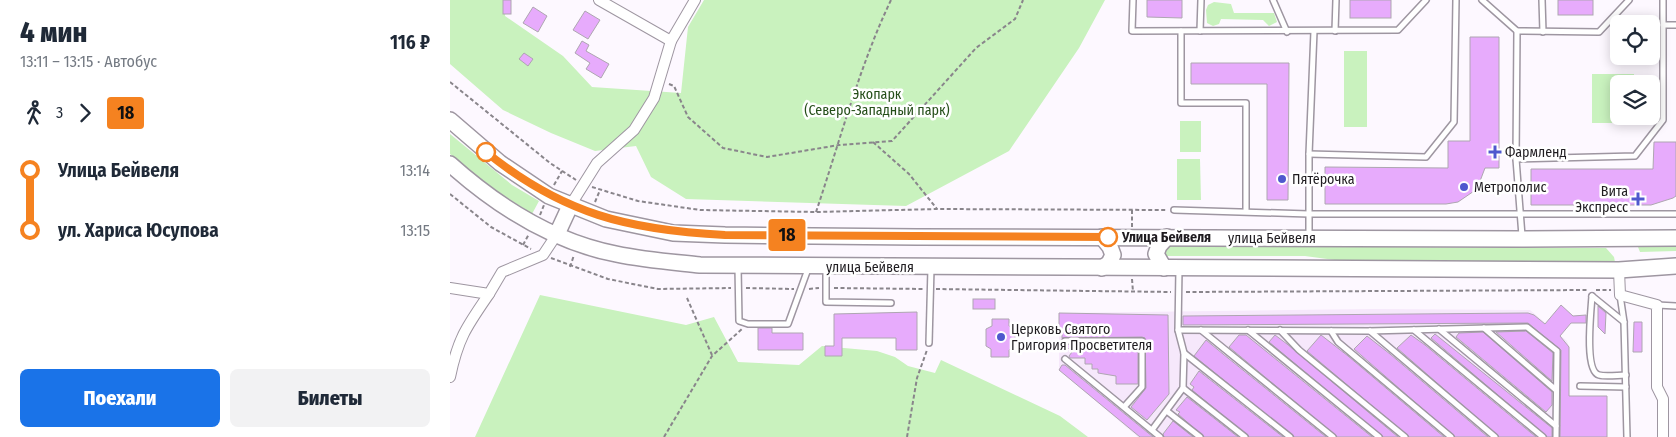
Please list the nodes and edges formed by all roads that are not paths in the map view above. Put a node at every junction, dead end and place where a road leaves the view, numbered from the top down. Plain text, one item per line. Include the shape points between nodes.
1 (599, 0) edge
2 (695, 0) edge
3 (1133, 0) edge
4 (1200, 0) edge
5 (1273, 0) edge
6 (1336, 0) edge
7 (1426, 0) edge
8 (1456, 0) edge
9 (1482, 0) edge
10 (1542, 0) edge
11 (1629, 0) edge
12 (1663, 0) edge
13 (1676, 24) edge
14 (1663, 25) junction
15 (1181, 31) junction
16 (1200, 31) junction
17 (1314, 31) junction
18 (1335, 31) junction
19 (1517, 31) junction
20 (1287, 32) junction
21 (1542, 32) junction
22 (671, 41) junction
23 (450, 120) edge
24 (1309, 154) junction
25 (1516, 158) junction
26 (450, 164) edge
27 (570, 206) junction
28 (1174, 210) road end
29 (1246, 211) junction
30 (1310, 214) junction
31 (1676, 214) edge
32 (1522, 215) junction
33 (557, 234) junction
34 (1102, 237) junction
35 (1167, 237) junction
36 (1309, 238) junction
37 (1676, 238) edge
38 (1522, 239) junction
39 (738, 266) junction
40 (809, 266) junction
41 (1676, 266) edge
42 (826, 267) junction
43 (932, 267) junction
44 (1102, 268) junction
45 (1171, 268) junction
46 (1619, 270) junction
47 (450, 288) edge
48 (1620, 292) junction
49 (489, 294) junction
50 (891, 302) dead end
51 (1657, 305) junction
52 (1676, 306) edge
53 (1624, 322) junction
54 (1484, 328) junction
55 (1439, 329) junction
56 (1178, 330) junction
57 (1201, 330) junction
58 (1248, 330) junction
59 (1280, 330) junction
60 (1414, 330) junction
61 (1331, 331) junction
62 (1370, 331) junction
63 (1065, 341) dead end
64 (929, 343) road end
65 (1184, 353) junction
66 (1065, 359) dead end
67 (1626, 375) junction
68 (450, 377) edge
69 (1580, 386) dead end
70 (1626, 387) junction
71 (1183, 388) junction
72 (1556, 390) junction
73 (1124, 408) junction
74 (1168, 412) junction
75 (1556, 426) junction
76 (1152, 430) junction
77 (1160, 437) edge
78 (1200, 437) edge
79 (1245, 437) edge
80 (1290, 437) edge
81 (1333, 437) edge
82 (1379, 437) edge
83 (1405, 437) edge
84 (1451, 437) edge
85 (1495, 437) edge
86 (1543, 437) edge
87 (1556, 437) edge
88 (1627, 437) edge
89 (1664, 437) edge

1 - 22 street
2 - 22 street
3 - 15 lane via 1132,31
4 - 16 lane
5 - 20 lane
6 - 18 lane
7 - 18 lane via 1398,30
8 - 24 lane via 1454,122 1426,157
9 - 19 lane
10 - 21 lane
11 - 21 lane via 1599,32
12 - 14 lane
13 - 14 lane
14 - 25 lane via 1663,120 1635,156
15 - 16 lane
15 - 29 lane via 1181,103 1246,103
16 - 20 lane
17 - 18 lane
17 - 20 lane
17 - 24 lane
19 - 21 lane
19 - 25 lane
22 - 27 street via 654,98 634,130 597,163
23 - 27 main road, улица Бейвеля via 500,163
24 - 30 lane
25 - 32 lane
26 - 33 main road, улица Бейвеля via 489,195
27 - 33 main road
27 - 34 main road, улица Бейвеля via 625,224 673,232
28 - 29 lane
29 - 30 lane
30 - 32 lane
30 - 36 lane
31 - 32 lane
32 - 38 lane
33 - 39 main road, улица Бейвеля via 614,254 650,260
33 - 49 street via 543,255 502,272
34 - 35 main road, улица Бейвеля
34 - 44 main road via 1113,255
35 - 36 main road, улица Бейвеля
35 - 45 main road via 1156,254
36 - 38 main road, улица Бейвеля
37 - 38 main road, улица Бейвеля
39 - 40 main road, улица Бейвеля
39 - 40 lane via 738,322 748,324 788,324
40 - 42 main road, улица Бейвеля
41 - 46 main road, улица Бейвеля
42 - 43 main road, улица Бейвеля
42 - 50 lane via 826,302
43 - 44 main road, улица Бейвеля
43 - 64 lane
44 - 45 main road, улица Бейвеля
45 - 46 main road, улица Бейвеля
45 - 56 lane via 1179,292
46 - 48 street
47 - 49 street
48 - 51 street
48 - 53 lane
49 - 68 street via 462,333
51 - 52 lane
51 - 89 street via 1657,388 1663,399
53 - 67 lane
53 - 67 lane via 1592,296 1589,360 1592,370 1598,375
54 - 55 lane
54 - 72 lane
54 - 72 lane via 1527,327 1557,351
55 - 60 lane
55 - 75 lane
56 - 57 lane
56 - 65 lane
57 - 58 lane
57 - 81 lane
58 - 59 lane
58 - 82 lane
59 - 61 lane
59 - 83 lane via 1299,350
60 - 62 lane
60 - 86 lane
61 - 62 lane
61 - 84 lane via 1338,342
62 - 85 lane
63 - 73 lane via 1142,341 1142,388
65 - 71 lane
65 - 80 lane
66 - 73 lane
67 - 70 lane
69 - 70 lane
70 - 88 lane
71 - 74 lane
71 - 79 lane
72 - 75 lane
73 - 76 lane
74 - 76 lane
74 - 78 lane
75 - 87 lane
76 - 77 lane

